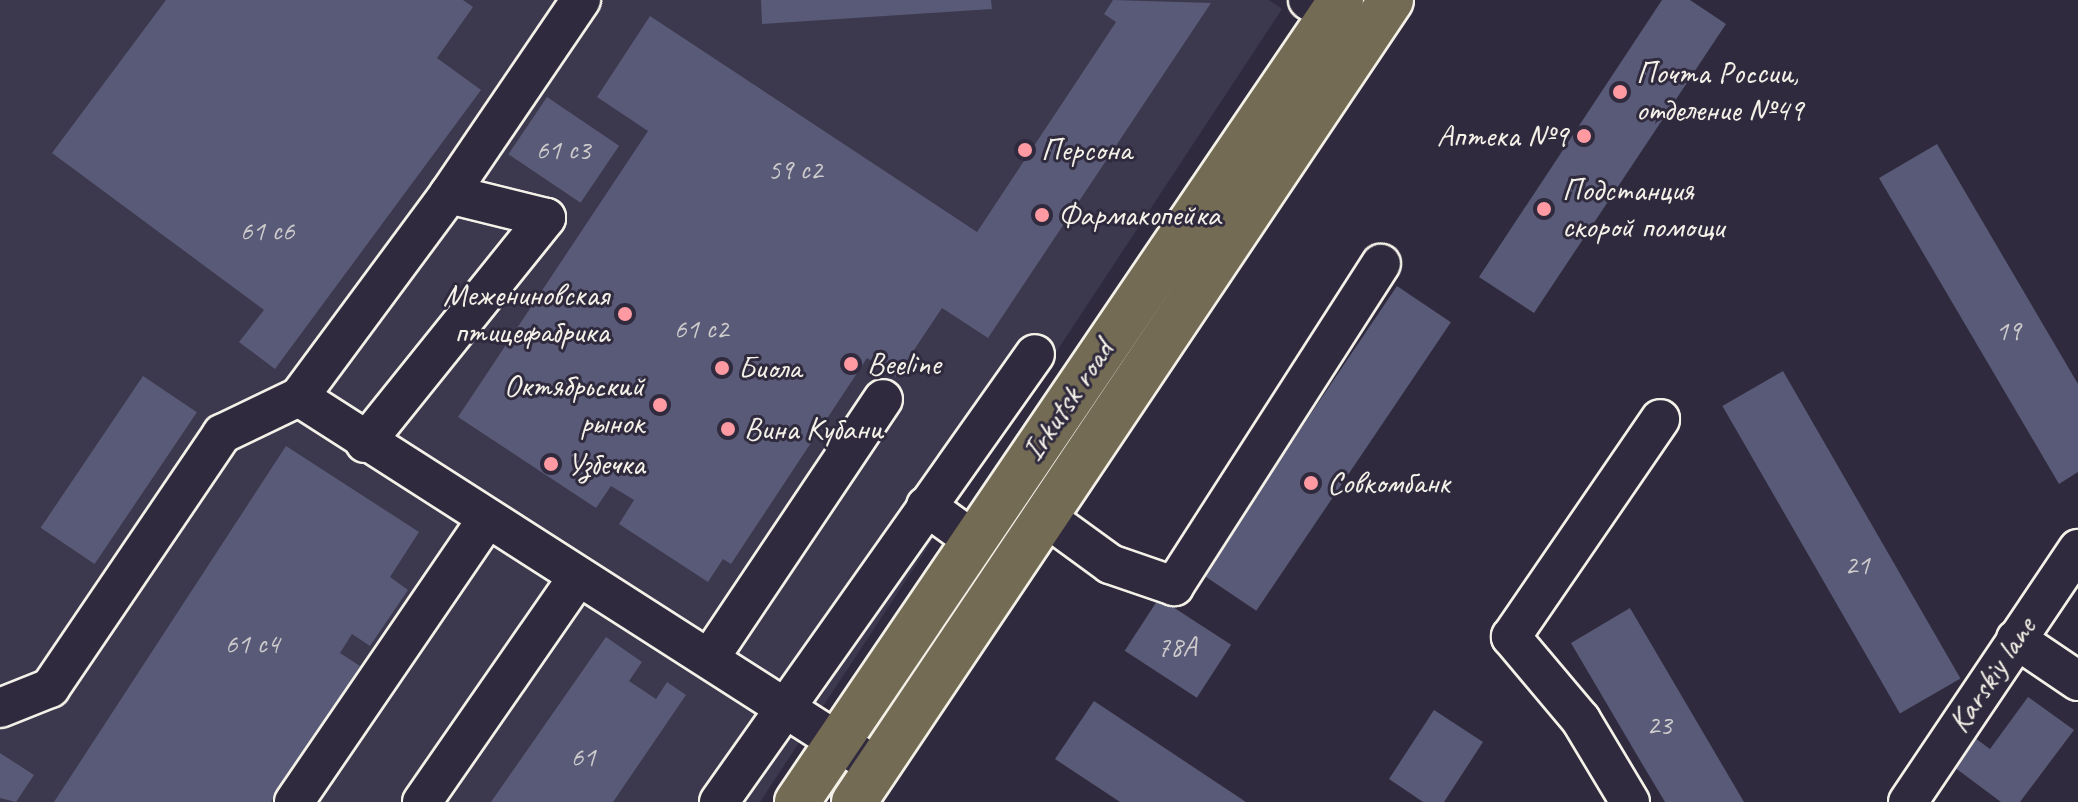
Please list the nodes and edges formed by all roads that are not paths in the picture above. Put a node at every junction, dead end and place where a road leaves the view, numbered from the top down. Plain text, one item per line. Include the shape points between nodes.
1 (581, 0) edge
2 (1391, 0) edge
3 (1337, 13) edge
4 (449, 194) junction
5 (1381, 264) dead end
6 (1035, 354) dead end
7 (299, 397) junction
8 (883, 399) dead end
9 (1660, 419) dead end
10 (365, 443) junction
11 (926, 506) junction
12 (1047, 518) junction
13 (487, 519) junction
14 (973, 540) junction
15 (2078, 549) edge
16 (578, 577) junction
17 (2016, 639) junction
18 (711, 656) junction
19 (2078, 681) edge
20 (786, 707) junction
21 (0, 708) edge
22 (836, 744) junction
23 (867, 791) edge
24 (294, 802) edge
25 (422, 802) edge
26 (719, 802) edge
27 (797, 802) edge
28 (1630, 802) edge
29 (1908, 802) edge

1 - 4 street
2 - 3 main road, Irkutsk road
3 - 12 main road, Irkutsk road
3 - 14 main road, Irkutsk road
4 - 7 street
4 - 10 street via 546,218
5 - 12 street via 1174,586 1110,564
6 - 11 street
7 - 10 street
7 - 21 street via 222,434 50,688
8 - 18 street
9 - 28 street via 1511,637 1581,720
10 - 13 street
11 - 14 street
11 - 20 street
12 - 23 main road, Irkutsk road
13 - 16 street
13 - 24 street
14 - 22 main road, Irkutsk road
15 - 17 street, Karskiy lane
16 - 18 street
16 - 25 street
17 - 19 street
17 - 29 street, Karskiy lane
18 - 20 street
20 - 22 street
20 - 26 street
22 - 23 street
22 - 27 main road, Irkutsk road

